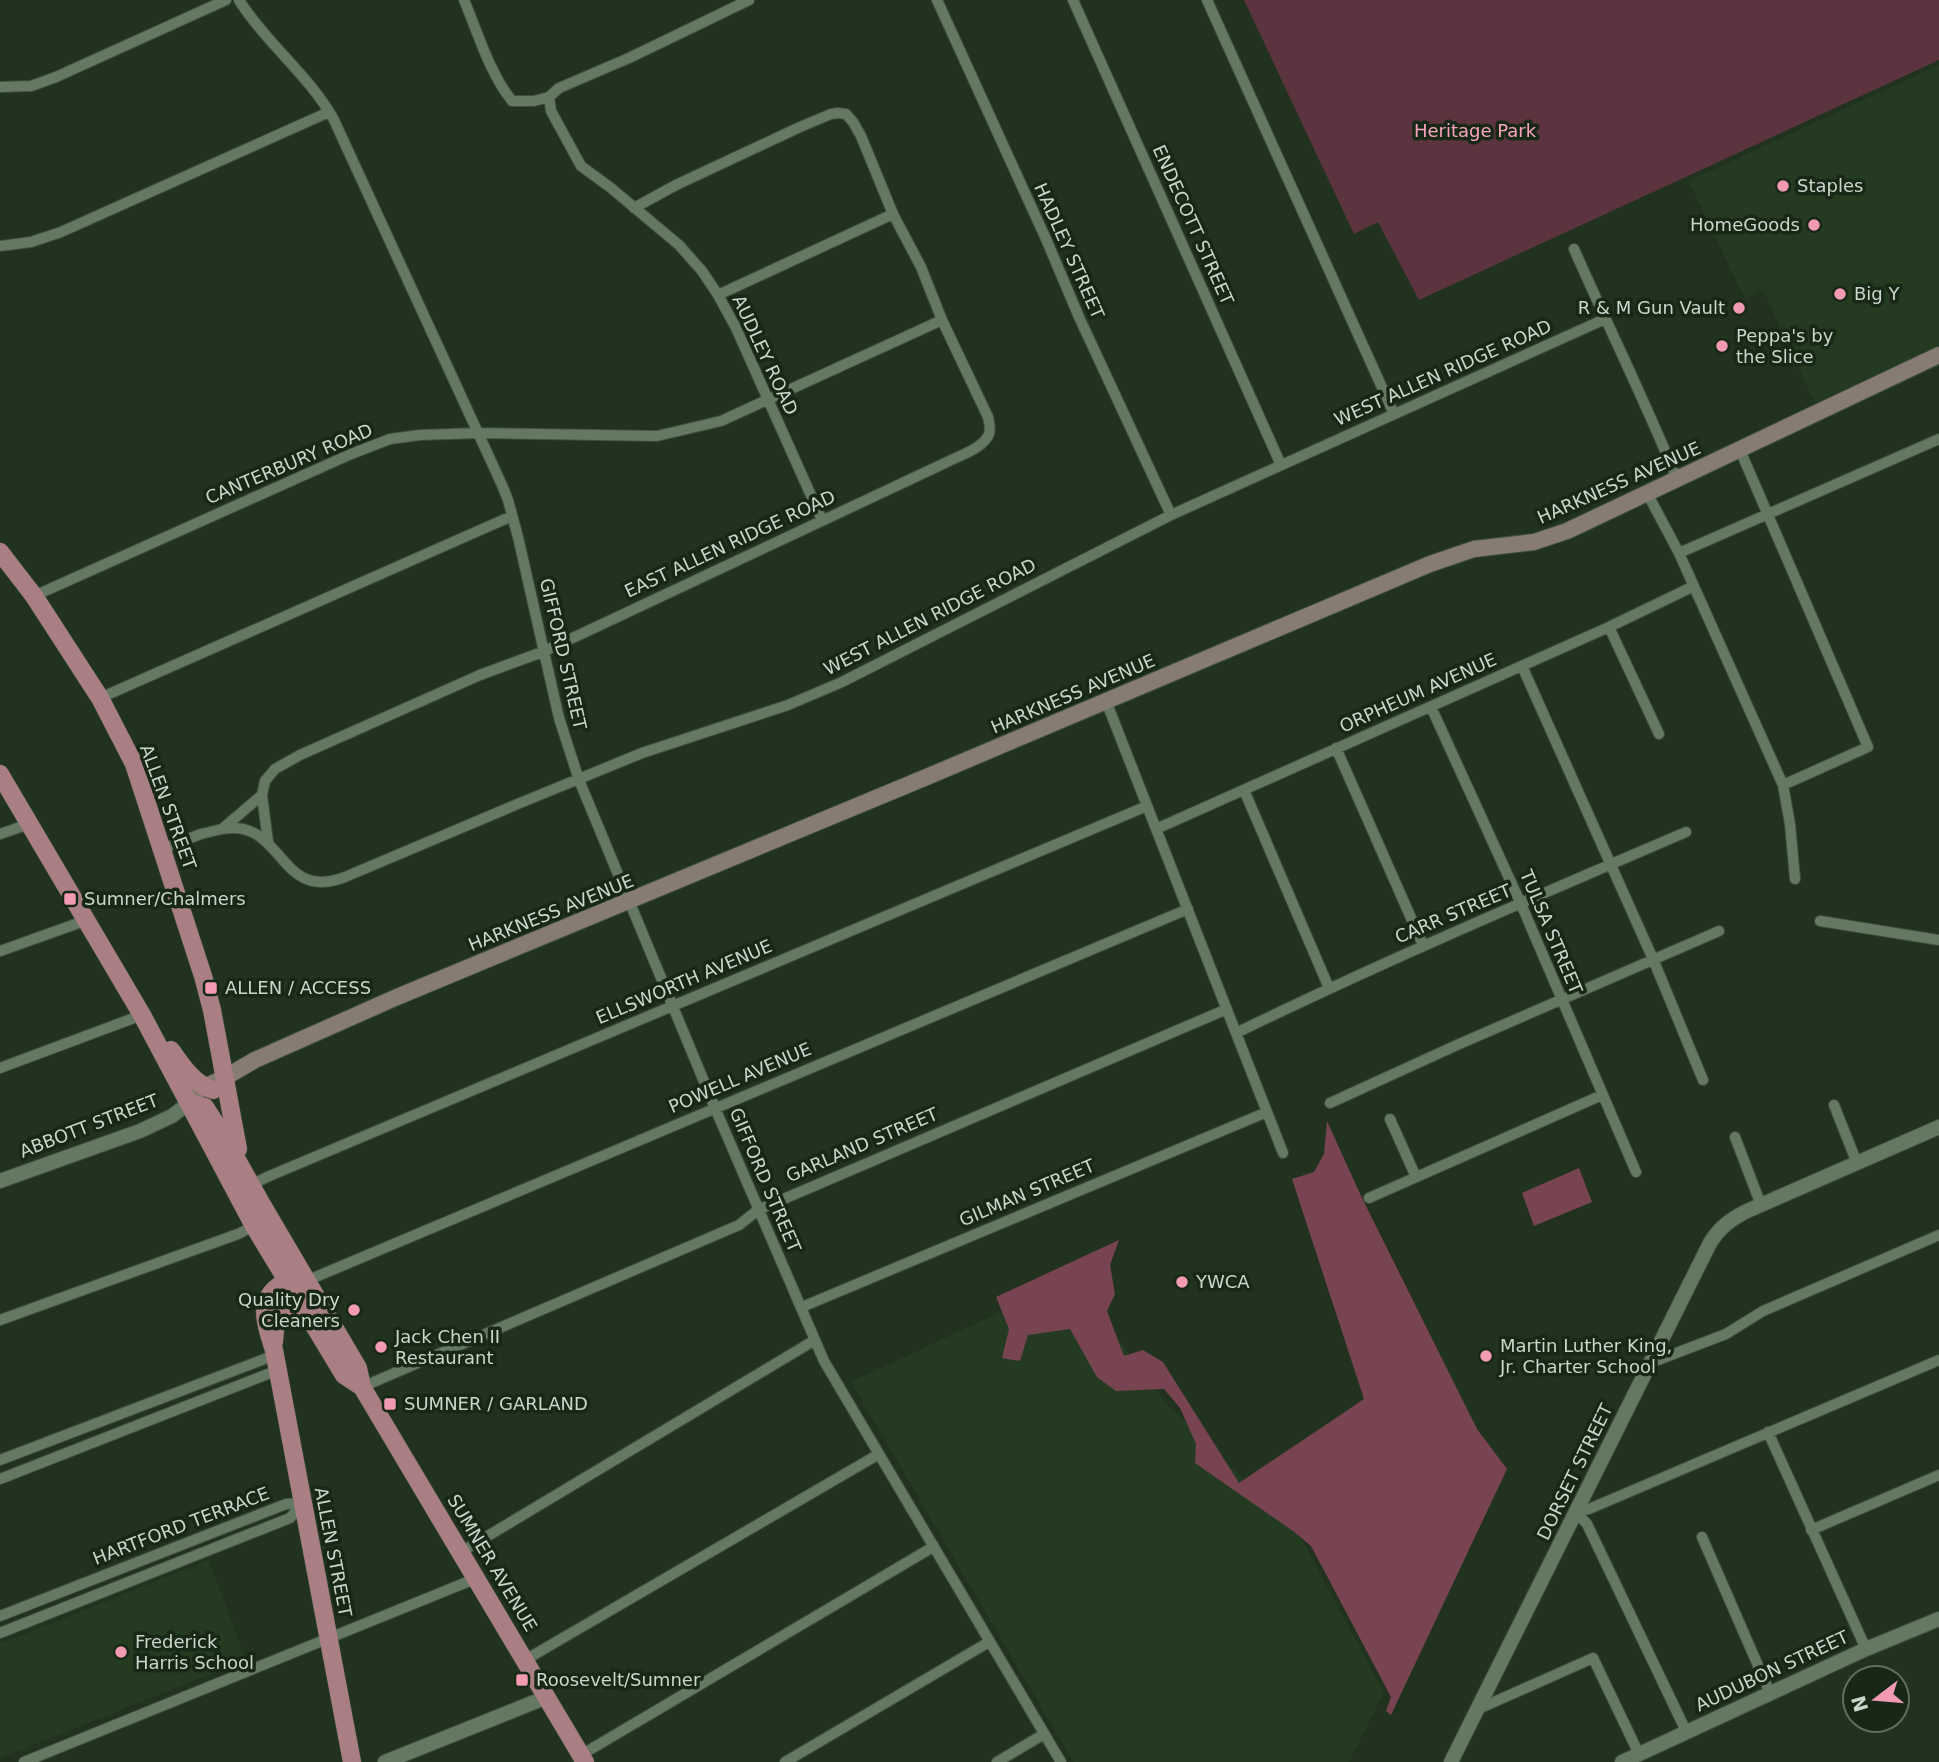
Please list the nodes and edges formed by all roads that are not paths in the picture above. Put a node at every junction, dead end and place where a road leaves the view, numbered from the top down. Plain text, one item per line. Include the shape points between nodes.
1 (226, 0) edge
2 (239, 0) edge
3 (464, 0) edge
4 (749, 0) edge
5 (937, 0) edge
6 (1073, 0) edge
7 (1207, 0) edge
8 (0, 87) edge
9 (549, 97) junction
10 (330, 112) junction
11 (634, 208) junction
12 (893, 214) junction
13 (0, 246) edge
14 (1574, 249) dead end
15 (718, 295) junction
16 (1605, 318) junction
17 (942, 320) junction
18 (1939, 355) edge
19 (767, 399) junction
20 (1394, 414) junction
21 (478, 433) junction
22 (1939, 439) edge
23 (1740, 450) junction
24 (1281, 465) junction
25 (1677, 479) junction
26 (1647, 493) junction
27 (1768, 513) junction
28 (1171, 515) junction
29 (512, 516) junction
30 (822, 520) junction
31 (0, 552) edge
32 (1679, 553) junction
33 (1694, 586) junction
34 (34, 596) junction
35 (1609, 627) junction
36 (545, 651) junction
37 (1522, 666) junction
38 (100, 698) junction
39 (1106, 701) junction
40 (1431, 707) junction
41 (1659, 734) dead end
42 (1336, 748) junction
43 (0, 774) edge
44 (579, 780) junction
45 (1783, 785) junction
46 (1244, 790) junction
47 (262, 795) junction
48 (1147, 806) junction
49 (29, 824) junction
50 (222, 829) junction
51 (1156, 829) junction
52 (1686, 832) dead end
53 (0, 834) edge
54 (268, 842) junction
55 (162, 849) junction
56 (1610, 864) junction
57 (1796, 879) dead end
58 (629, 901) junction
59 (1521, 904) junction
60 (1188, 909) junction
61 (87, 920) junction
62 (1820, 921) dead end
63 (1719, 931) dead end
64 (1939, 940) edge
65 (1423, 946) junction
66 (0, 951) edge
67 (1653, 959) junction
68 (1329, 988) junction
69 (1562, 1000) junction
70 (674, 1005) junction
71 (1227, 1009) junction
72 (142, 1016) junction
73 (1236, 1033) junction
74 (0, 1068) edge
75 (1703, 1080) dead end
76 (214, 1085) junction
77 (1602, 1095) junction
78 (189, 1103) junction
79 (1330, 1103) dead end
80 (1834, 1105) dead end
81 (715, 1108) junction
82 (1267, 1112) junction
83 (1390, 1119) dead end
84 (1939, 1127) edge
85 (1735, 1136) dead end
86 (1283, 1153) dead end
87 (1857, 1163) junction
88 (1636, 1172) dead end
89 (1416, 1177) junction
90 (0, 1181) edge
91 (244, 1189) junction
92 (1368, 1198) dead end
93 (1761, 1205) junction
94 (758, 1210) junction
95 (254, 1226) junction
96 (1939, 1235) edge
97 (287, 1281) junction
98 (306, 1281) junction
99 (299, 1300) junction
100 (802, 1307) junction
101 (0, 1320) edge
102 (815, 1340) junction
103 (275, 1358) junction
104 (1939, 1360) edge
105 (1650, 1363) junction
106 (362, 1387) junction
107 (1768, 1433) junction
108 (60, 1437) junction
109 (65, 1453) junction
110 (879, 1454) junction
111 (0, 1460) edge
112 (1939, 1475) edge
113 (0, 1479) edge
114 (303, 1503) junction
115 (1576, 1512) junction
116 (1811, 1530) junction
117 (1702, 1537) dead end
118 (933, 1547) junction
119 (461, 1552) junction
120 (477, 1578) junction
121 (0, 1616) edge
122 (1939, 1619) edge
123 (0, 1633) edge
124 (328, 1640) junction
125 (989, 1642) junction
126 (1866, 1649) junction
127 (525, 1660) junction
128 (1770, 1693) junction
129 (547, 1697) junction
130 (1476, 1710) junction
131 (1686, 1731) junction
132 (1044, 1734) junction
133 (1639, 1754) junction
134 (583, 1759) edge
135 (24, 1762) edge
136 (352, 1762) edge
137 (386, 1762) edge
138 (785, 1762) edge
139 (997, 1762) edge
140 (1061, 1762) edge
141 (1451, 1762) edge
142 (1622, 1762) edge

1 - 8 street via 48,80 32,86
2 - 10 street, GIFFORD STREET
3 - 9 street via 492,68 512,101
4 - 9 street via 559,88
5 - 28 street, HADLEY STREET
6 - 24 street, ENDECOTT STREET
7 - 20 street
9 - 11 street, AUDLEY ROAD via 551,111 581,166
10 - 13 street via 61,232
10 - 21 street, GIFFORD STREET
11 - 12 street, EAST ALLEN RIDGE ROAD via 696,175 838,113 853,122 862,136
11 - 15 street, AUDLEY ROAD via 679,245
12 - 15 street
12 - 17 street, EAST ALLEN RIDGE ROAD
14 - 16 street
15 - 19 street, AUDLEY ROAD
16 - 20 street, WEST ALLEN RIDGE ROAD
16 - 25 street
17 - 19 street, CANTERBURY ROAD
17 - 30 street, EAST ALLEN RIDGE ROAD via 988,417 988,436 978,446
18 - 23 main road, HARKNESS AVENUE
19 - 21 street, CANTERBURY ROAD via 721,421 657,436
19 - 30 street, AUDLEY ROAD
20 - 24 street, WEST ALLEN RIDGE ROAD
21 - 29 street, GIFFORD STREET
21 - 34 street, CANTERBURY ROAD via 411,435 379,443
22 - 27 street
23 - 25 main road, HARKNESS AVENUE
23 - 27 street
24 - 28 street, WEST ALLEN RIDGE ROAD
25 - 26 main road, HARKNESS AVENUE
26 - 32 street
26 - 39 main road, HARKNESS AVENUE via 1546,539 1474,549 1430,564
27 - 32 street
27 - 45 street via 1868,747
28 - 44 street, WEST ALLEN RIDGE ROAD via 842,682
29 - 36 street, GIFFORD STREET
29 - 38 street
30 - 36 street, EAST ALLEN RIDGE ROAD
31 - 34 main road, ALLEN STREET
32 - 33 street
33 - 35 street, ORPHEUM AVENUE
33 - 45 street
34 - 38 main road, ALLEN STREET
35 - 37 street, ORPHEUM AVENUE
35 - 41 street
36 - 44 street, GIFFORD STREET via 559,718
36 - 47 street, EAST ALLEN RIDGE ROAD via 294,758 267,778
37 - 40 street, ORPHEUM AVENUE
37 - 56 street
38 - 55 main road, ALLEN STREET via 134,764
39 - 48 street
39 - 58 main road, HARKNESS AVENUE
40 - 42 street, ORPHEUM AVENUE
40 - 59 street, TULSA STREET
42 - 46 street, ORPHEUM AVENUE
42 - 65 street
43 - 49 main road, SUMNER AVENUE
44 - 54 street, WEST ALLEN RIDGE ROAD via 330,882 312,882 297,874
44 - 58 street, GIFFORD STREET
45 - 57 street
46 - 51 street, ORPHEUM AVENUE
46 - 68 street
47 - 50 street, EAST ALLEN RIDGE ROAD
47 - 54 street
48 - 51 street
48 - 70 street, ELLSWORTH AVENUE
49 - 53 street
49 - 61 main road, SUMNER AVENUE
50 - 54 street, WEST ALLEN RIDGE ROAD via 250,831
50 - 55 street, EAST ALLEN RIDGE ROAD
51 - 60 street
52 - 56 street, CARR STREET
55 - 76 main road, ALLEN STREET via 212,1010
56 - 59 street, CARR STREET
56 - 67 street
58 - 70 street, GIFFORD STREET
58 - 76 main road, HARKNESS AVENUE via 397,997 264,1056
59 - 65 street, CARR STREET
59 - 69 street, TULSA STREET
60 - 71 street
60 - 81 street, POWELL AVENUE
61 - 66 street
61 - 72 main road, SUMNER AVENUE
62 - 64 street
63 - 67 street
65 - 68 street, CARR STREET
67 - 69 street
67 - 75 street
68 - 73 street, CARR STREET
69 - 77 street, TULSA STREET
69 - 79 street
70 - 81 street, GIFFORD STREET
70 - 91 street, ELLSWORTH AVENUE
71 - 73 street
71 - 94 street, GARLAND STREET
72 - 74 street
72 - 76 main road, SUMNER AVENUE via 187,1071
72 - 78 main road, SUMNER AVENUE
73 - 82 street
76 - 78 main road, HARKNESS AVENUE via 195,1093
76 - 91 main road, ALLEN STREET via 236,1144
77 - 88 street, TULSA STREET
77 - 89 street
78 - 90 street, ABBOTT STREET via 140,1131
78 - 91 main road, SUMNER AVENUE
80 - 87 street
81 - 94 street, GIFFORD STREET
81 - 98 street, POWELL AVENUE
82 - 86 street
82 - 100 street, GILMAN STREET
83 - 89 street
84 - 87 street, DORSET STREET
85 - 93 street
87 - 93 street, DORSET STREET
89 - 92 street
91 - 95 main road, SUMNER AVENUE
91 - 98 main road, SUMNER AVENUE
93 - 105 street, DORSET STREET via 1731,1220 1715,1235
94 - 100 street, GIFFORD STREET
94 - 106 street, GARLAND STREET via 739,1225
95 - 97 main road, SUMNER AVENUE
95 - 101 street
96 - 105 street via 1763,1311 1726,1334
97 - 98 main road
97 - 99 main road, SUMNER AVENUE
97 - 103 main road, ALLEN STREET via 272,1292 265,1307
98 - 99 main road, ALLEN STREET
98 - 106 main road, SUMNER AVENUE via 358,1368
99 - 103 main road, ALLEN STREET via 278,1318
99 - 106 main road, SUMNER AVENUE via 344,1375
100 - 102 street, GIFFORD STREET
102 - 110 street, GIFFORD STREET
102 - 119 street
103 - 108 street
103 - 109 street
103 - 114 main road, ALLEN STREET
104 - 107 street
105 - 115 street, DORSET STREET
106 - 119 main road, SUMNER AVENUE
107 - 115 street
107 - 116 street
108 - 109 street
108 - 111 street
109 - 113 street
110 - 118 street, GIFFORD STREET
110 - 127 street
112 - 116 street
114 - 121 street, HARTFORD TERRACE via 286,1504
114 - 123 street, HARTFORD TERRACE via 290,1518
114 - 124 main road, ALLEN STREET
115 - 130 street, DORSET STREET
115 - 131 street via 1587,1524
116 - 126 street
117 - 128 street
118 - 125 street, GIFFORD STREET
118 - 134 street
119 - 120 main road, SUMNER AVENUE
120 - 124 street
120 - 127 main road, SUMNER AVENUE
122 - 126 street, AUDUBON STREET
124 - 135 street
124 - 136 main road, ALLEN STREET
125 - 132 street, GIFFORD STREET
125 - 138 street
126 - 128 street, AUDUBON STREET
127 - 129 main road, SUMNER AVENUE
128 - 131 street, AUDUBON STREET
129 - 134 main road, SUMNER AVENUE
129 - 137 street
130 - 133 street via 1593,1658
130 - 141 street, DORSET STREET
131 - 133 street, AUDUBON STREET
132 - 139 street
132 - 140 street, GIFFORD STREET
133 - 142 street, AUDUBON STREET

